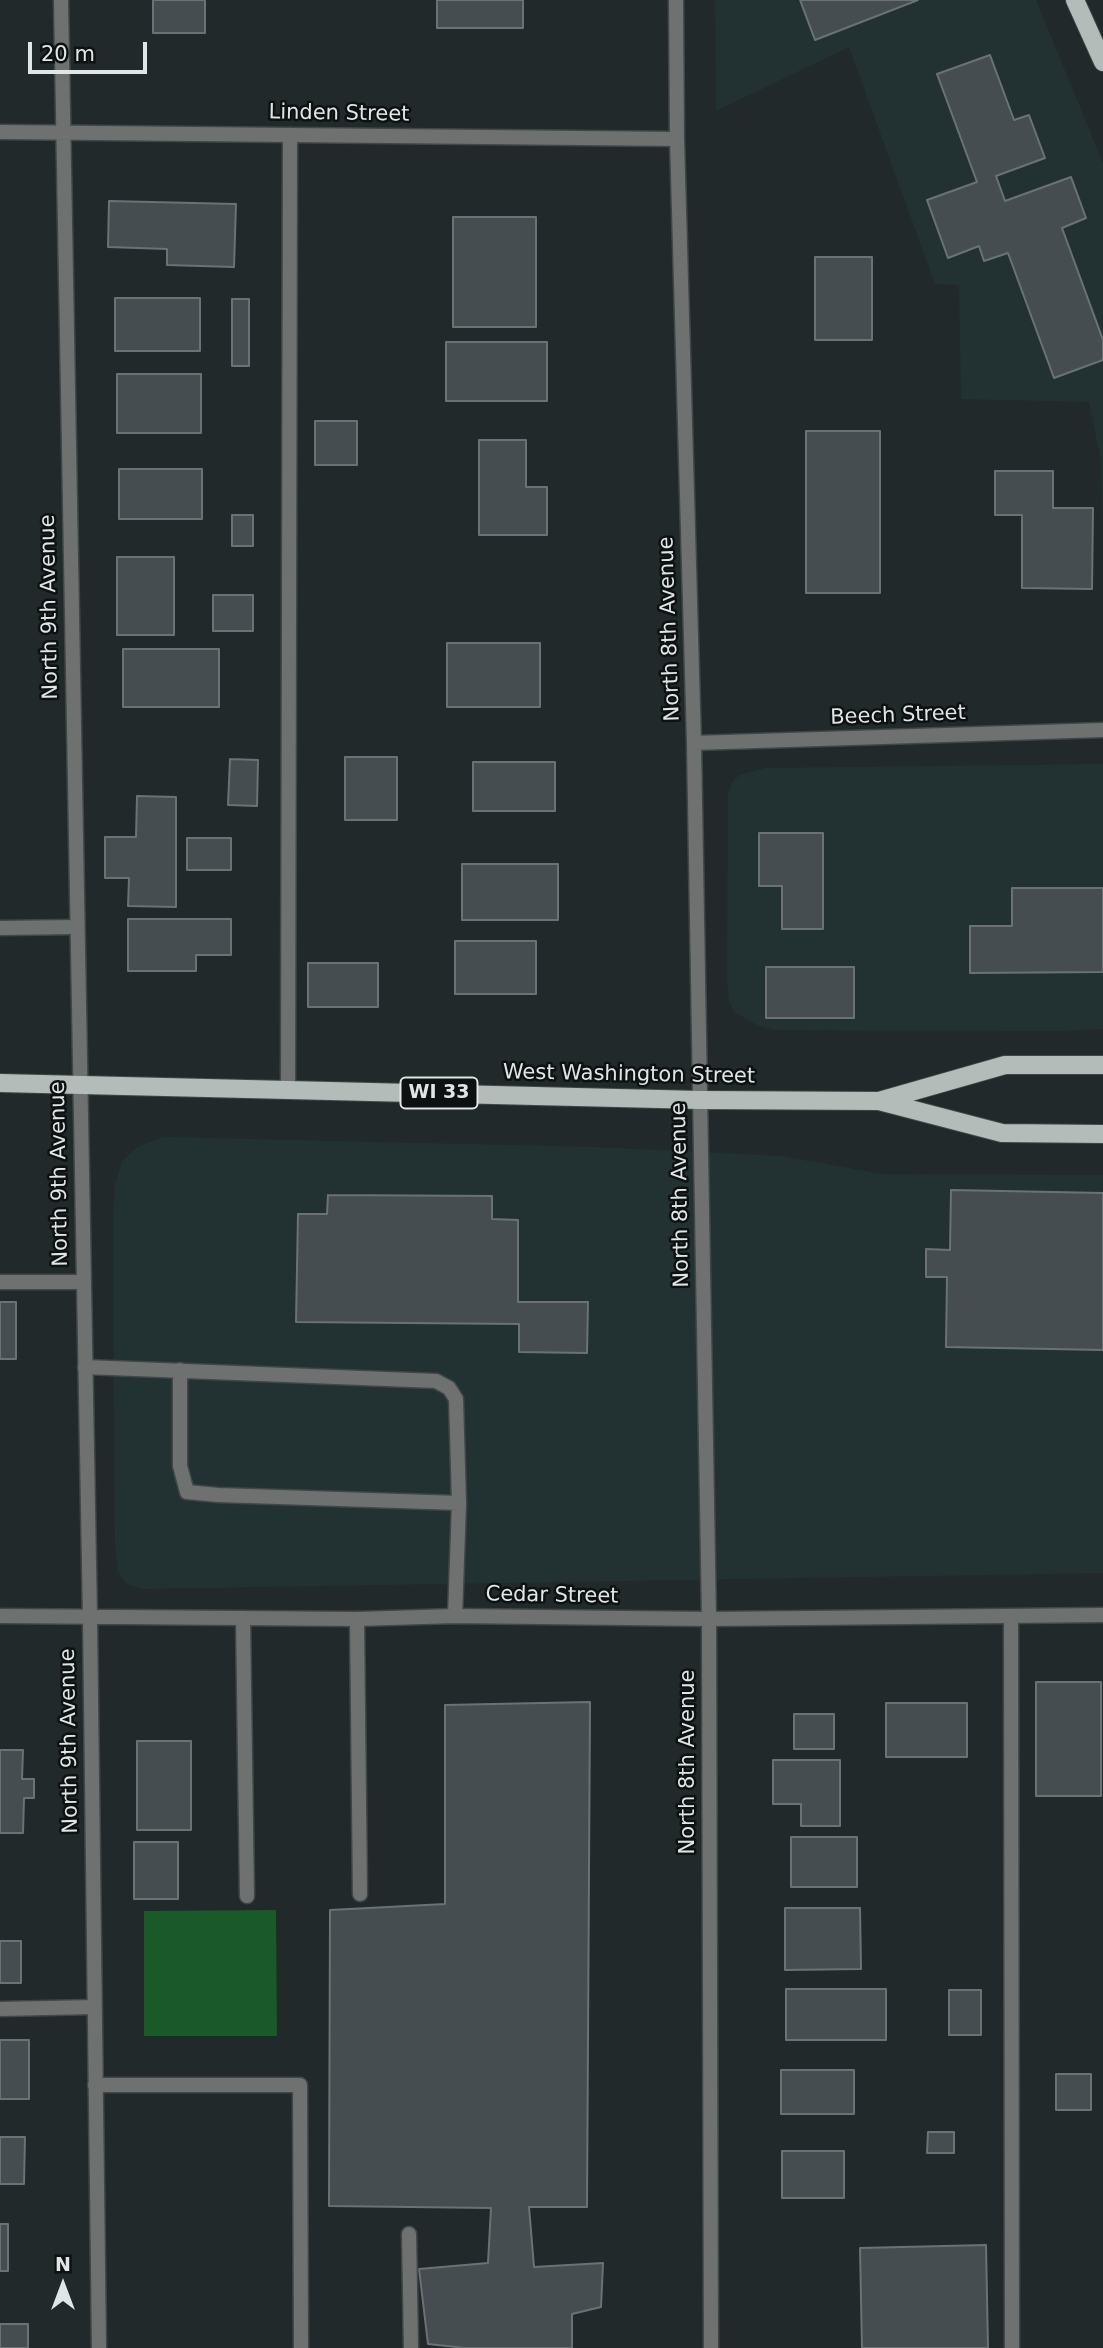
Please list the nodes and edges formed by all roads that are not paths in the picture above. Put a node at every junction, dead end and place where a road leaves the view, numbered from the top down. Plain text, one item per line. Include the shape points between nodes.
1 (61, 0) edge
2 (676, 0) edge
3 (1075, 0) edge
4 (1103, 62) edge
5 (0, 132) edge
6 (63, 132) junction
7 (290, 135) junction
8 (677, 139) junction
9 (1103, 730) edge
10 (694, 743) junction
11 (77, 927) junction
12 (0, 928) edge
13 (1103, 1065) edge
14 (0, 1083) edge
15 (79, 1085) junction
16 (288, 1090) junction
17 (700, 1100) junction
18 (879, 1101) junction
19 (1103, 1134) edge
20 (0, 1282) edge
21 (83, 1282) junction
22 (85, 1367) junction
23 (180, 1370) junction
24 (459, 1503) junction
25 (1103, 1615) edge
26 (0, 1616) edge
27 (455, 1616) junction
28 (1011, 1616) junction
29 (90, 1618) junction
30 (243, 1618) junction
31 (357, 1619) junction
32 (709, 1619) junction
33 (360, 1894) dead end
34 (247, 1896) dead end
35 (94, 2007) junction
36 (0, 2009) edge
37 (95, 2085) junction
38 (409, 2234) dead end
39 (99, 2348) edge
40 (301, 2348) edge
41 (411, 2348) edge
42 (711, 2348) edge
43 (1012, 2348) edge

1 - 6 street, North 9th Avenue
2 - 8 street, North 8th Avenue
3 - 4 main road
5 - 6 street, Linden Street
6 - 7 street, Linden Street
6 - 11 street, North 9th Avenue
7 - 8 street, Linden Street
7 - 16 street
8 - 10 street, North 8th Avenue
9 - 10 street, Beech Street
10 - 17 street, North 8th Avenue
11 - 12 street
11 - 15 street, North 9th Avenue
13 - 18 main road, West Washington Street / WI 33 via 1005,1065
14 - 15 main road, West Washington Street / WI 33
15 - 16 main road, West Washington Street / WI 33
15 - 21 street, North 9th Avenue
16 - 17 main road, West Washington Street / WI 33
17 - 18 main road, West Washington Street / WI 33
17 - 32 street, North 8th Avenue
18 - 19 main road, West Washington Street / WI 33 via 1002,1133
20 - 21 street
21 - 22 street, North 9th Avenue
22 - 23 street
22 - 29 street, North 9th Avenue
23 - 24 street via 436,1381 456,1399
23 - 24 street via 180,1466 187,1492
24 - 27 street
25 - 28 street, Cedar Street
26 - 29 street, Cedar Street
27 - 31 street, Cedar Street
27 - 32 street, Cedar Street
28 - 32 street, Cedar Street
28 - 43 street
29 - 30 street, Cedar Street
29 - 35 street, North 9th Avenue
30 - 31 street, Cedar Street
30 - 34 street
31 - 33 street
32 - 42 street, North 8th Avenue
35 - 36 street
35 - 37 street, North 9th Avenue
37 - 39 street, North 9th Avenue
37 - 40 street via 300,2085
38 - 41 street

